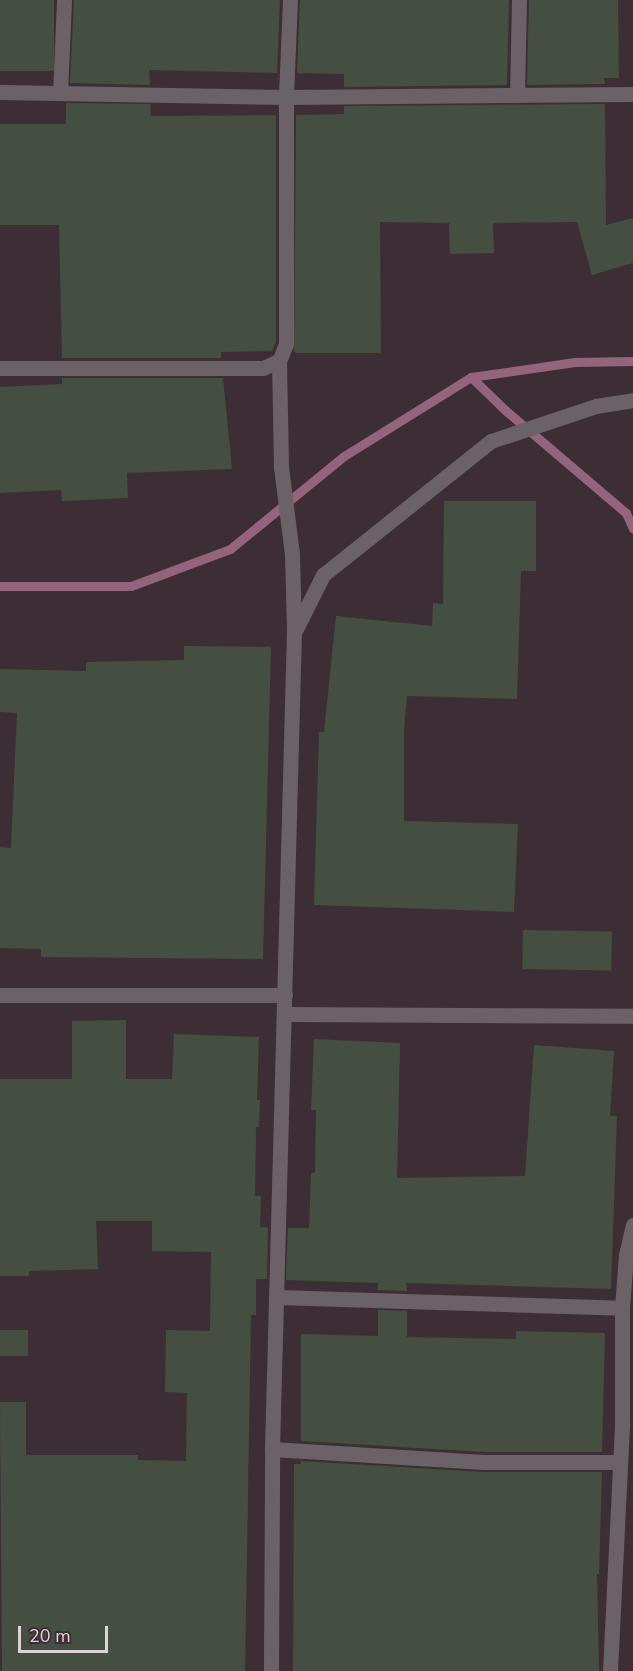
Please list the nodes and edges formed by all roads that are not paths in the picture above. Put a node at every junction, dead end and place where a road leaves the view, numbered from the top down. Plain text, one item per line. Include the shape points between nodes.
1 (64, 0) edge
2 (290, 0) edge
3 (519, 0) edge
4 (0, 92) edge
5 (60, 93) junction
6 (633, 94) edge
7 (517, 95) junction
8 (286, 97) junction
9 (279, 361) junction
10 (0, 368) edge
11 (633, 399) edge
12 (294, 633) junction
13 (0, 995) edge
14 (285, 995) junction
15 (284, 1014) junction
16 (633, 1016) edge
17 (633, 1225) edge
18 (277, 1297) junction
19 (622, 1308) junction
20 (272, 1449) junction
21 (618, 1462) junction
22 (271, 1671) edge
23 (610, 1671) edge

1 - 5 street
2 - 8 street
3 - 7 street
4 - 5 street
5 - 8 street
6 - 7 street
7 - 8 street
8 - 9 street via 286,344
9 - 10 street via 263,368
9 - 12 street via 280,467 292,554
11 - 12 street via 596,406 491,441 323,575
12 - 14 street
13 - 14 street
14 - 15 street
15 - 16 street
15 - 18 street
17 - 19 street
18 - 19 street
18 - 20 street
19 - 21 street
20 - 21 street via 484,1462
20 - 22 street
21 - 23 street

